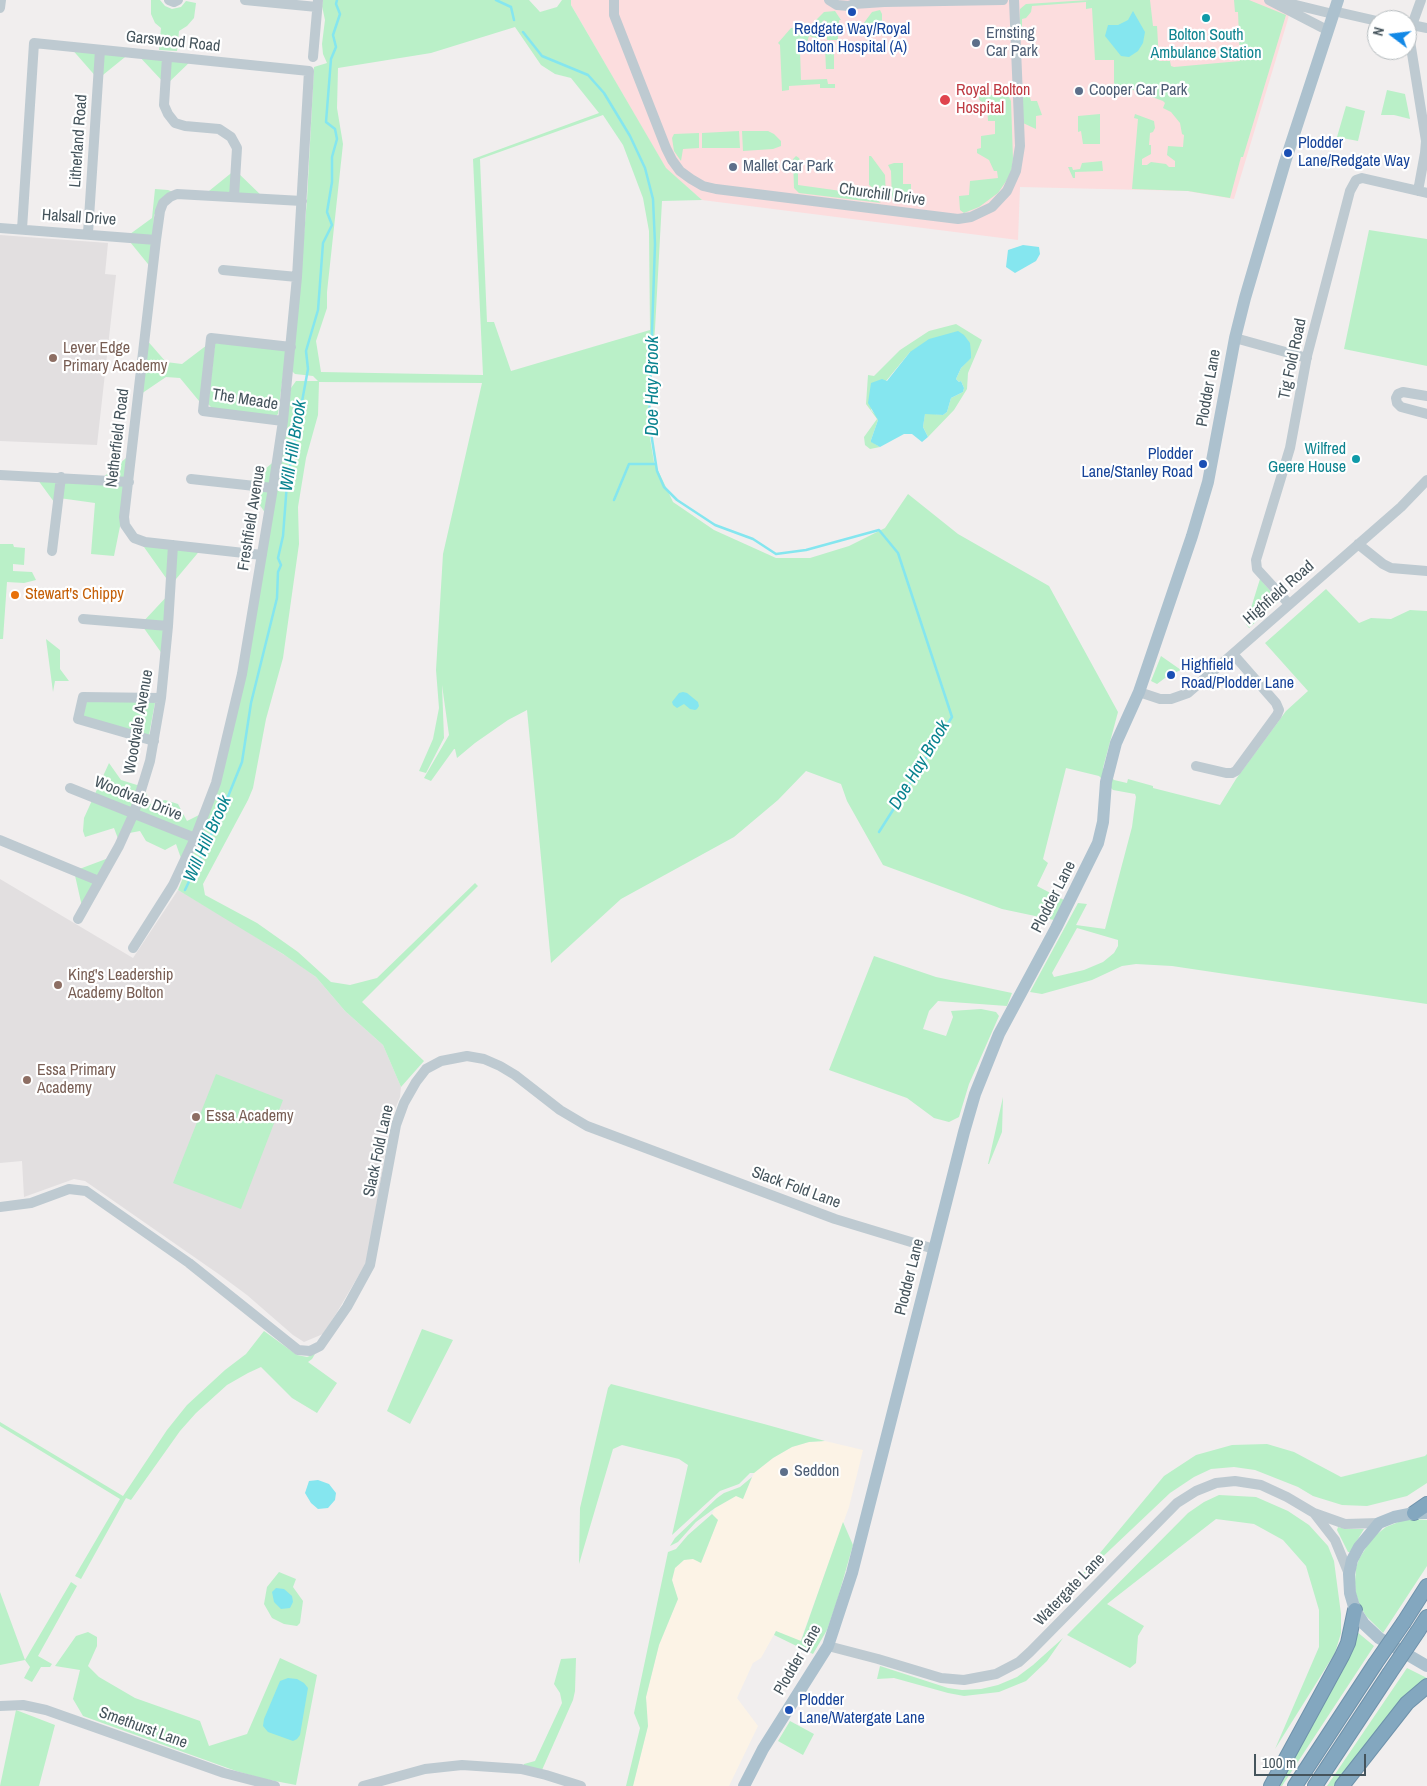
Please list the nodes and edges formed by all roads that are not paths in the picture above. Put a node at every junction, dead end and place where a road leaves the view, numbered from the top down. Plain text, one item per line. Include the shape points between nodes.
1 (169, 0) edge
2 (178, 0) edge
3 (245, 0) edge
4 (614, 0) edge
5 (828, 0) edge
6 (1003, 0) edge
7 (1014, 0) edge
8 (1269, 0) edge
9 (1274, 0) edge
10 (1338, 0) edge
11 (959, 1) edge
12 (849, 2) edge
13 (318, 4) edge
14 (1337, 13) junction
15 (1367, 19) edge
16 (1327, 30) junction
17 (100, 50) junction
18 (168, 57) junction
19 (313, 57) dead end
20 (1412, 60) edge
21 (309, 71) joint
22 (1423, 192) edge
23 (234, 197) junction
24 (302, 201) junction
25 (0, 228) edge
26 (22, 229) junction
27 (88, 233) junction
28 (156, 240) junction
29 (223, 270) dead end
30 (297, 277) junction
31 (1235, 338) junction
32 (291, 346) junction
33 (1307, 358) junction
34 (1427, 396) edge
35 (1427, 414) edge
36 (283, 421) junction
37 (0, 475) edge
38 (61, 477) junction
39 (192, 479) dead end
40 (1427, 480) edge
41 (129, 482) junction
42 (273, 488) junction
43 (1358, 544) junction
44 (173, 545) junction
45 (52, 551) dead end
46 (262, 555) junction
47 (1427, 571) edge
48 (1289, 604) junction
49 (83, 619) dead end
50 (168, 626) junction
51 (1233, 654) junction
52 (1139, 692) junction
53 (161, 698) junction
54 (154, 741) junction
55 (1196, 766) dead end
56 (70, 788) dead end
57 (134, 813) junction
58 (195, 838) junction
59 (0, 840) edge
60 (99, 881) junction
61 (78, 919) dead end
62 (133, 948) dead end
63 (0, 1208) edge
64 (934, 1249) junction
65 (1427, 1504) edge
66 (1314, 1513) junction
67 (1420, 1513) edge
68 (1379, 1523) junction
69 (1349, 1574) junction
70 (1427, 1586) edge
71 (1355, 1610) junction
72 (1427, 1617) edge
73 (828, 1646) junction
74 (1427, 1666) edge
75 (1427, 1686) edge
76 (0, 1706) edge
77 (275, 1786) edge
78 (363, 1786) edge
79 (581, 1786) edge
80 (744, 1786) edge
81 (1271, 1786) edge
82 (1295, 1786) edge
83 (1315, 1786) edge
84 (1342, 1786) edge

1 - 2 street
3 - 13 street
4 - 7 street, Churchill Drive via 614,15 666,148 680,171 691,179 716,189 958,219 971,218 992,207 1007,191 1016,171 1020,146
5 - 12 street via 842,6
6 - 11 street
8 - 16 street
9 - 14 street
10 - 14 main road, Plodder Lane
11 - 12 street
13 - 19 street
14 - 15 street
14 - 16 main road, Plodder Lane
16 - 31 main road, Plodder Lane
17 - 18 street, Garswood Road
17 - 26 street, Garswood Road via 34,43
17 - 27 street, Litherland Road
18 - 21 street, Garswood Road
18 - 23 street via 164,105 168,114 175,123 219,129 231,137 237,148
20 - 22 street via 1426,141
21 - 24 street, Freshfield Avenue
22 - 33 street, Tig Fold Road via 1362,178 1352,185
23 - 24 street, Netherfield Road
23 - 28 street, Netherfield Road via 177,194 170,197 160,212
24 - 30 street, Freshfield Avenue
25 - 26 street, Halsall Drive
26 - 27 street, Halsall Drive
27 - 28 street, Halsall Drive
28 - 41 street, Netherfield Road
29 - 30 street
30 - 32 street, Freshfield Avenue
31 - 33 street
31 - 52 main road, Plodder Lane via 1208,482 1175,591
32 - 36 street, Freshfield Avenue
32 - 36 street, The Meade via 211,338 203,411
33 - 48 street, Tig Fold Road via 1290,448 1256,560 1257,569
34 - 35 street via 1403,392 1396,398 1401,407
36 - 42 street, Freshfield Avenue
37 - 38 street
38 - 41 street
38 - 45 street
39 - 42 street
40 - 43 street, Highfield Road
41 - 44 street, Netherfield Road via 124,517 129,532 145,542
42 - 46 street, Freshfield Avenue
43 - 47 street via 1392,568
43 - 48 street, Highfield Road
44 - 46 street, Netherfield Road
44 - 50 street, Woodvale Avenue
46 - 58 street, Freshfield Avenue via 242,674 225,747 216,783
48 - 51 street, Highfield Road
49 - 50 street
50 - 53 street, Woodvale Avenue
51 - 52 street, Highfield Road via 1179,697 1160,700
51 - 55 street via 1279,710 1236,771 1226,773
52 - 64 main road, Plodder Lane via 1114,752 1106,782 1101,832 1093,856 999,1034 975,1094
53 - 54 street, Woodvale Avenue
53 - 54 street via 83,697 78,719
54 - 57 street, Woodvale Avenue
56 - 57 street, Woodvale Drive
57 - 58 street, Woodvale Drive
57 - 60 street, Woodvale Avenue
58 - 62 street, Freshfield Avenue via 172,885
59 - 60 street
60 - 61 street, Woodvale Avenue
63 - 64 street, Slack Fold Lane via 31,1203 68,1189 86,1191 189,1263 298,1350 310,1351 320,1346 370,1265 396,1125 404,1103 426,1069 441,1061 468,1056 500,1066 587,1126 836,1219
64 - 73 main road, Plodder Lane via 854,1564
65 - 67 highway
66 - 68 street, Watergate Lane via 1345,1524
66 - 69 street, Watergate Lane via 1336,1540
66 - 73 street, Watergate Lane via 1274,1490 1248,1482 1226,1481 1206,1486 1167,1512 1019,1662 985,1677 964,1680 941,1678
67 - 68 main road
68 - 69 main road via 1359,1547
69 - 71 main road
70 - 82 highway, bridge
71 - 74 main road via 1379,1638
71 - 81 highway via 1342,1656
72 - 83 highway, bridge
73 - 80 main road, Plodder Lane via 763,1749
75 - 84 highway via 1407,1703
76 - 77 street, Smethurst Lane via 23,1705 46,1710 224,1773
78 - 79 street via 425,1769 462,1765 521,1770

